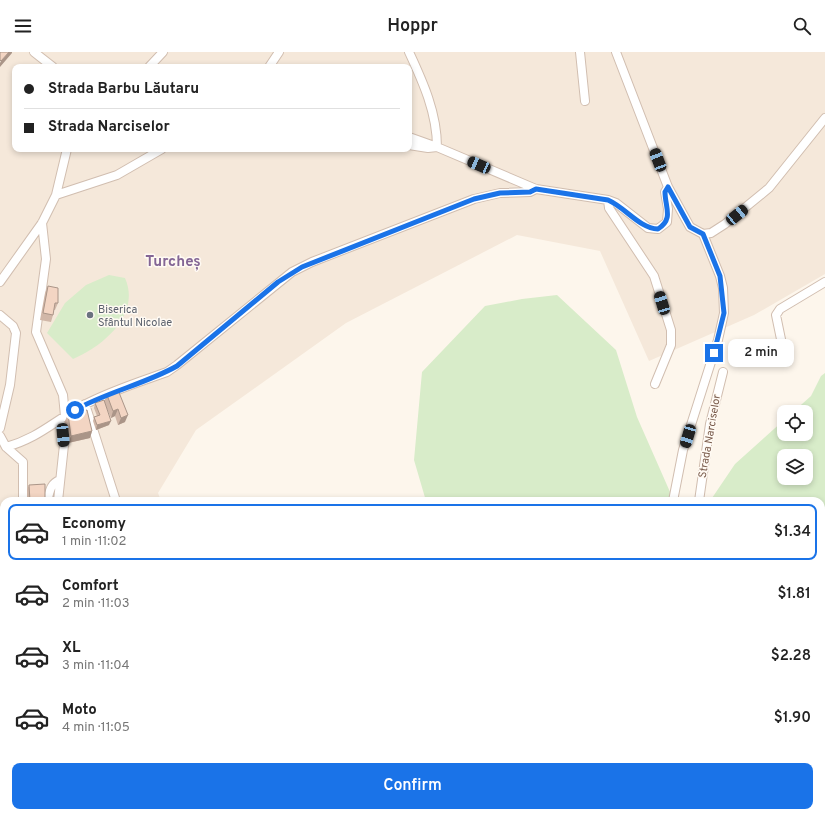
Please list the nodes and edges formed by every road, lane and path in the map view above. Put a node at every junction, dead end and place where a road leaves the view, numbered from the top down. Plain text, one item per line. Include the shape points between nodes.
1 (34, 52) edge
2 (162, 52) edge
3 (279, 52) edge
4 (409, 52) edge
5 (580, 52) edge
6 (616, 52) edge
7 (49, 64) edge
8 (152, 64) edge
9 (271, 64) edge
10 (585, 101) dead end
11 (825, 118) edge
12 (412, 138) edge
13 (412, 145) edge
14 (437, 147) junction
15 (66, 152) edge
16 (157, 152) edge
17 (668, 187) junction
18 (536, 189) junction
19 (56, 195) junction
20 (608, 200) junction
21 (42, 224) junction
22 (703, 234) junction
23 (0, 282) edge
24 (825, 282) edge
25 (0, 315) edge
26 (783, 349) dead end
27 (723, 372) dead end
28 (655, 384) dead end
29 (85, 404) junction
30 (62, 418) junction
31 (0, 428) edge
32 (0, 436) edge
33 (6, 447) junction
34 (60, 480) junction
35 (23, 497) edge
36 (48, 497) edge
37 (58, 497) edge
38 (115, 497) edge
39 (674, 497) edge
40 (699, 497) edge

1 - 7 street
2 - 8 street
3 - 9 street
4 - 14 street via 425,87 437,130
5 - 10 street
6 - 17 street
11 - 22 street via 769,188 725,224
12 - 14 street
13 - 14 street
14 - 18 street
15 - 19 street
16 - 19 street via 117,175
17 - 20 street via 665,192 667,222 658,229 648,228 616,203
17 - 22 street via 690,227
18 - 20 street
18 - 29 street via 530,192 500,193 474,199 298,269 278,282 177,366
19 - 21 street
20 - 28 street via 610,208 654,276 670,330 671,345
21 - 23 street
21 - 30 street via 46,259 36,332 63,395
22 - 39 street, Strada Narciselor via 720,276 724,313 683,450
24 - 26 street via 780,309 776,315
25 - 31 street via 13,326 16,333 10,386
27 - 40 street, Strada Narciselor via 710,424
29 - 30 street
29 - 38 street
30 - 33 street via 36,436
30 - 34 street via 64,445
32 - 33 street
33 - 35 street via 22,462
34 - 36 street via 51,486
34 - 37 street

